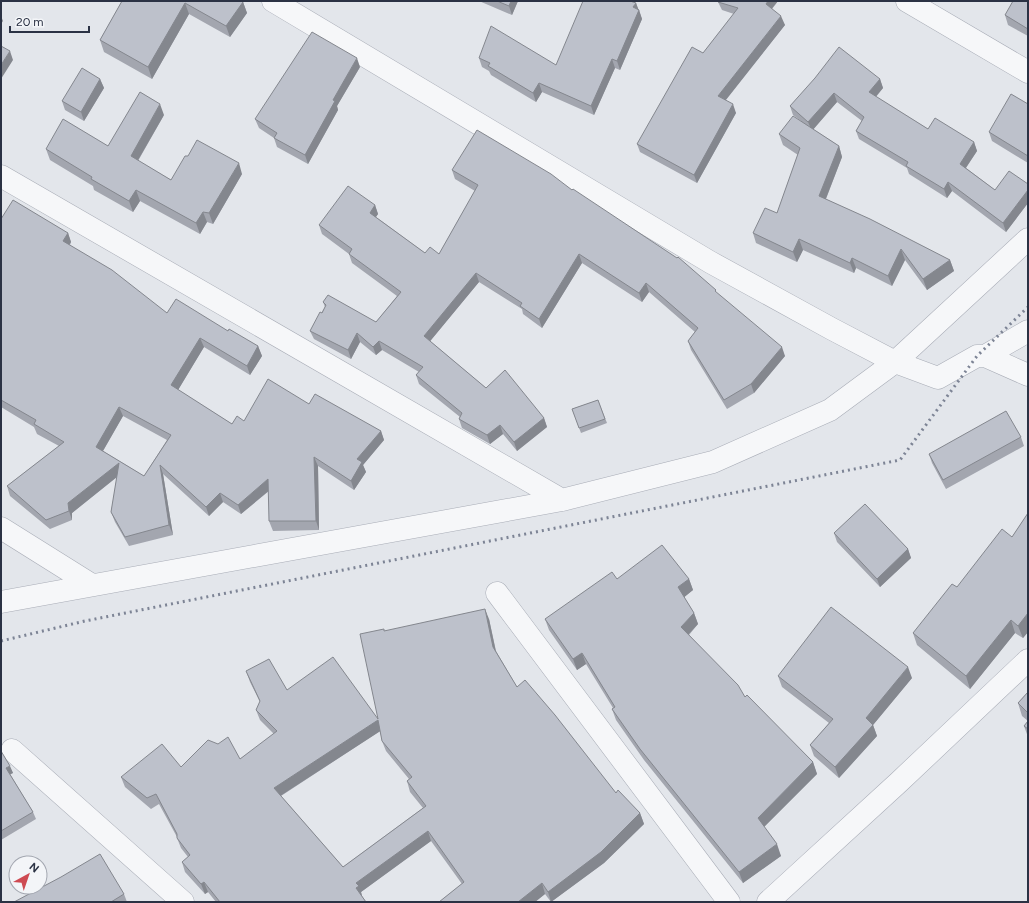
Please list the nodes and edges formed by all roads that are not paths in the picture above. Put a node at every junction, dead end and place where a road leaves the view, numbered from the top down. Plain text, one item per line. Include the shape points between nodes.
1 (273, 1) edge
2 (907, 1) edge
3 (1028, 72) edge
4 (1, 176) edge
5 (1028, 239) edge
6 (1028, 331) edge
7 (985, 356) junction
8 (895, 362) junction
9 (1028, 376) edge
10 (562, 500) junction
11 (1, 528) edge
12 (92, 585) junction
13 (497, 593) dead end
14 (1, 602) edge
15 (1028, 660) edge
16 (12, 750) dead end
17 (183, 902) edge
18 (729, 902) edge
19 (768, 902) edge

1 - 8 street via 710,262
2 - 3 street
4 - 10 street
5 - 8 street
6 - 7 street
7 - 8 street via 977,356 938,378
7 - 9 street
8 - 10 street via 830,410 713,462
10 - 12 street
11 - 12 street
12 - 14 street
13 - 18 street
15 - 19 street
16 - 17 street

